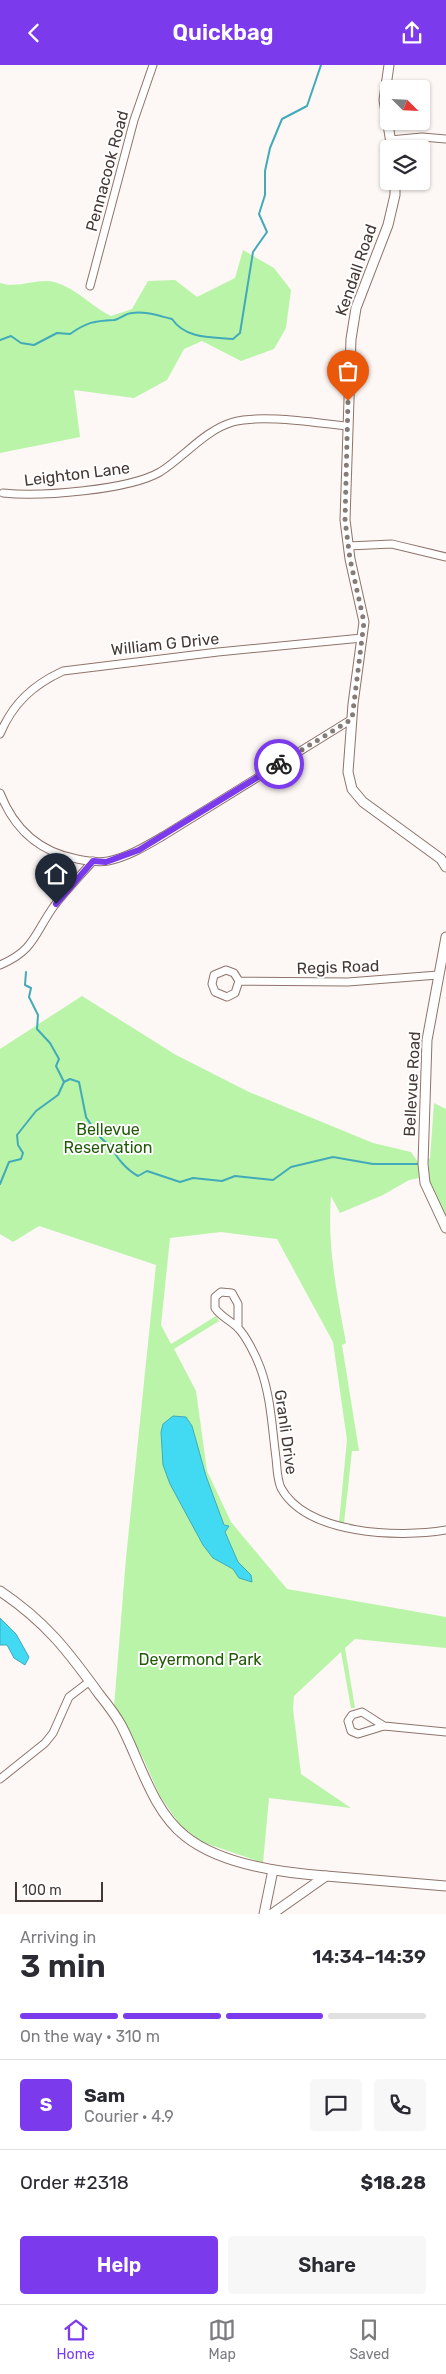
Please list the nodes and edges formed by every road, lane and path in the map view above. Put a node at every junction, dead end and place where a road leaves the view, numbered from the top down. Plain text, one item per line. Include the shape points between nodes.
1 (153, 65) edge
2 (389, 65) edge
3 (446, 139) edge
4 (390, 140) edge
5 (410, 140) edge
6 (394, 190) edge
7 (90, 286) dead end
8 (347, 425) junction
9 (3, 493) dead end
10 (348, 546) junction
11 (446, 557) edge
12 (362, 638) junction
13 (352, 719) junction
14 (0, 734) edge
15 (0, 793) edge
16 (93, 861) junction
17 (444, 862) edge
18 (446, 937) edge
19 (0, 965) edge
20 (438, 975) junction
21 (239, 981) dead end
22 (446, 1228) edge
23 (238, 1328) junction
24 (446, 1530) edge
25 (0, 1591) edge
26 (90, 1681) junction
27 (384, 1726) junction
28 (446, 1731) edge
29 (0, 1777) edge
30 (273, 1870) junction
31 (326, 1876) junction
32 (446, 1885) edge
33 (264, 1914) edge
34 (272, 1914) edge

1 - 7 street, Pennacook Road via 134,120
2 - 4 street via 384,100
3 - 5 street via 422,137
6 - 8 street, Kendall Road via 388,225 352,318
8 - 9 street, Leighton Lane via 258,419 232,422 214,431 162,471 142,480 54,494
8 - 10 street, Kendall Road via 345,520
10 - 11 street via 392,544
10 - 12 street, Kendall Road via 362,610
12 - 13 street, Kendall Road
12 - 14 street, William G Drive via 63,671 42,680 27,692 13,708
13 - 16 street via 139,850 106,862
13 - 17 street, Kendall Road via 349,780 352,789
15 - 16 street via 10,816 38,845 64,857
16 - 19 street via 56,904 29,947
18 - 20 street, Bellevue Road
20 - 21 street, Regis Road via 348,982
20 - 22 street, Bellevue Road via 427,1041 423,1164 425,1183
23 - 23 street, Granli Drive via 215,1308 215,1297 221,1292 229,1292 237,1299
23 - 24 street, Granli Drive via 260,1365 266,1386 281,1487 297,1505 314,1518 340,1527 408,1534
25 - 26 street via 24,1607 61,1642
26 - 29 street via 69,1697 45,1743
26 - 30 street via 120,1724 164,1813 177,1828 206,1849
27 - 27 street via 358,1735 351,1731 348,1721 352,1715 362,1712
27 - 28 street
30 - 31 street
30 - 33 street
31 - 32 street
31 - 34 street

